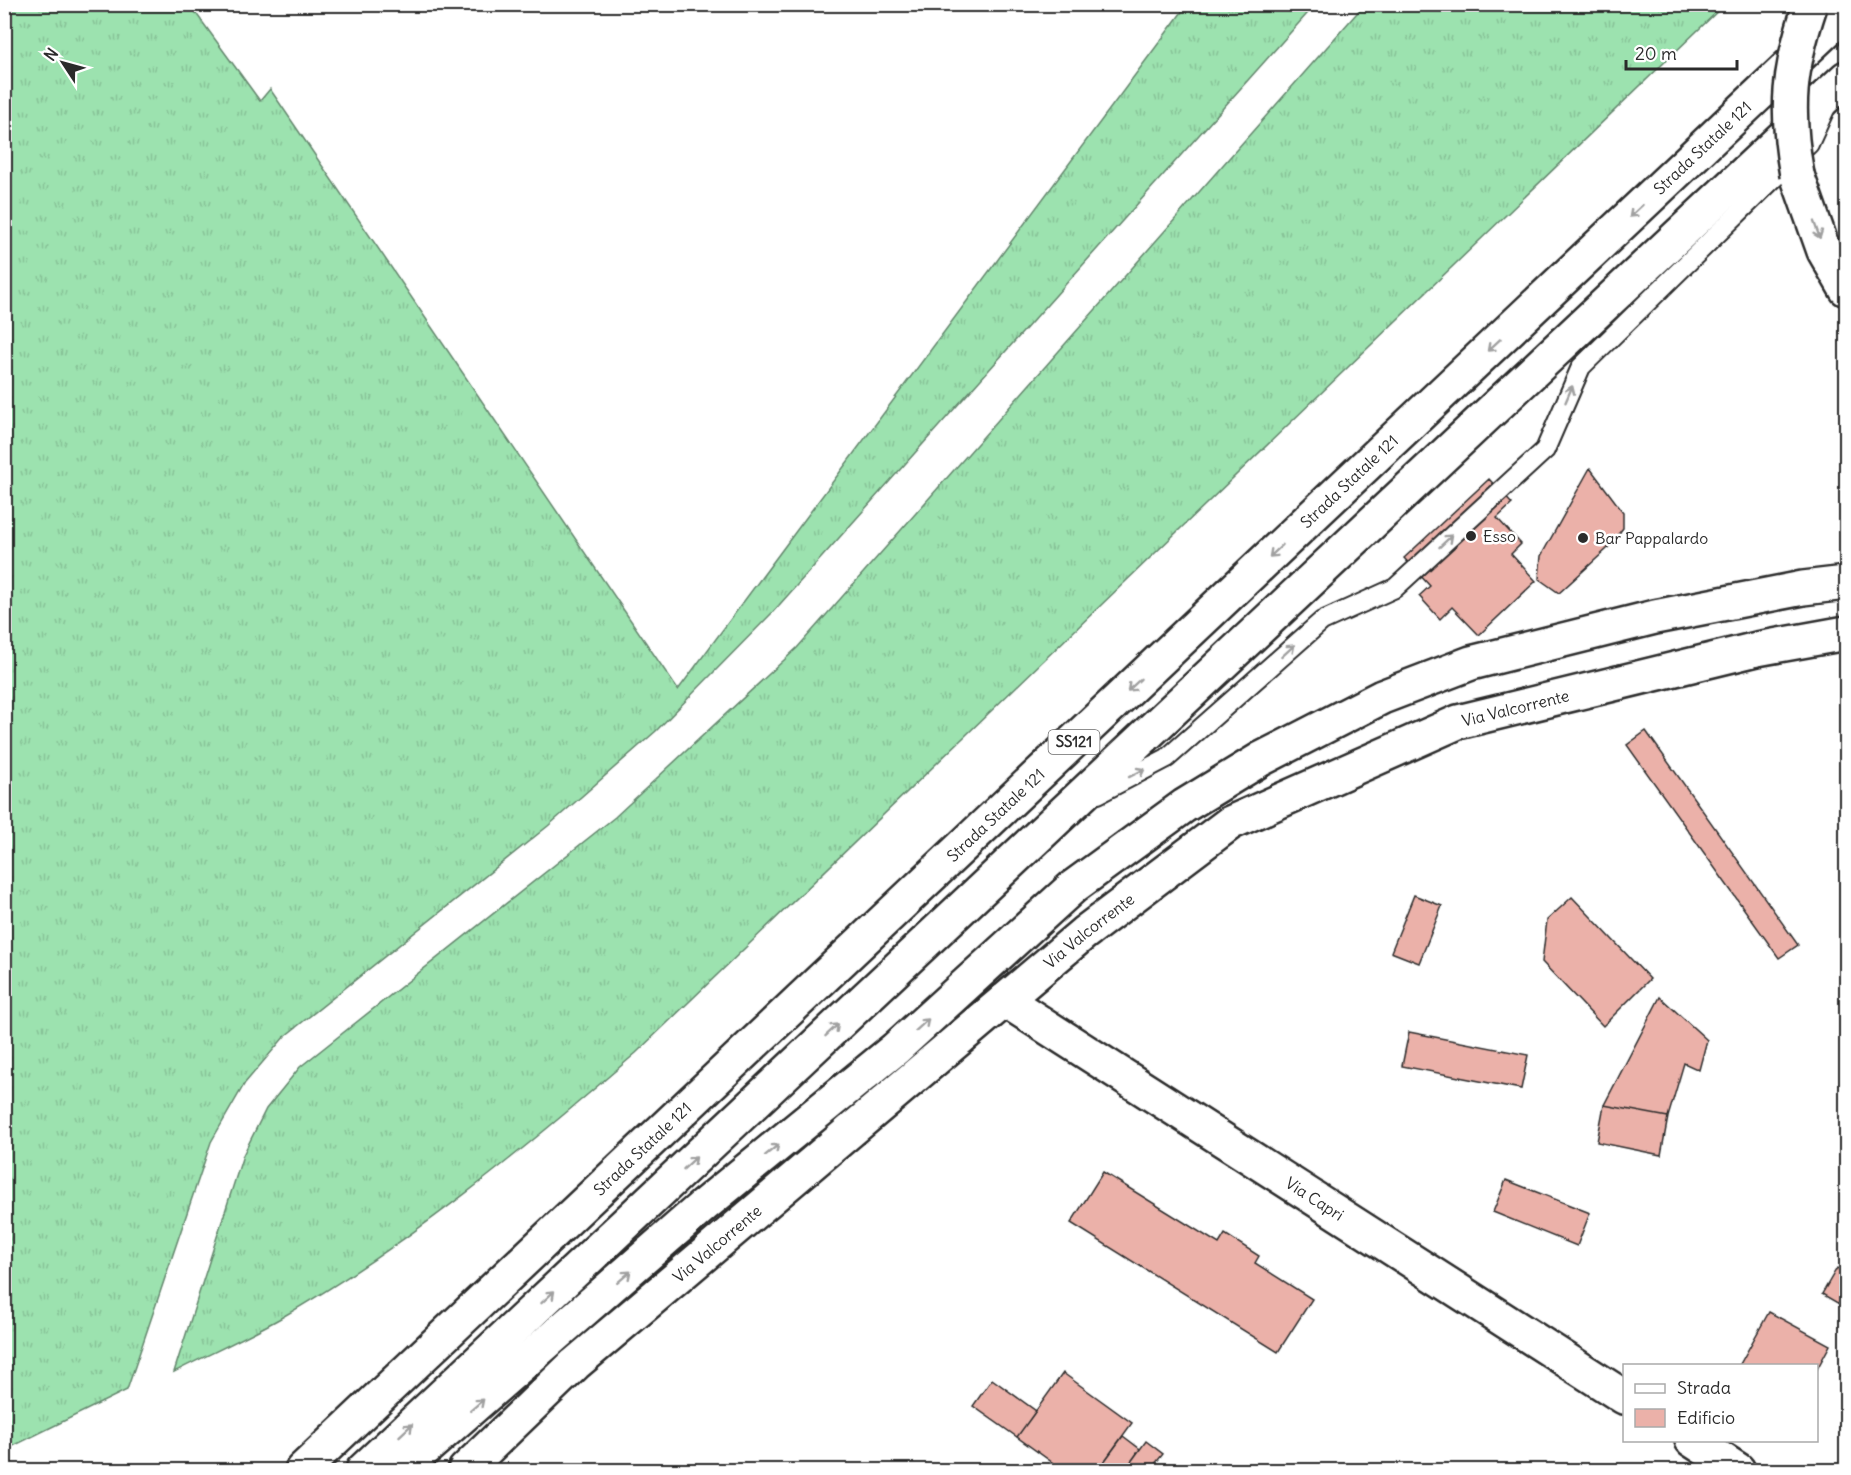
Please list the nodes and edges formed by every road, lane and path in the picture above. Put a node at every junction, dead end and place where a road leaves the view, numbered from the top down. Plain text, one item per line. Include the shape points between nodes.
1 (1810, 5) edge
2 (1846, 12) edge
3 (1841, 83) edge
4 (1846, 289) edge
5 (1846, 582) edge
6 (1846, 633) edge
7 (1067, 810) junction
8 (1005, 1000) junction
9 (1623, 1396) edge
10 (1695, 1442) edge
11 (302, 1470) edge
12 (363, 1470) edge
13 (401, 1470) edge
14 (465, 1470) edge
15 (1738, 1470) edge

1 -> 4 main road, bridge via 1789,90 1789,133 1797,175 1824,251
2 -> 11 main road, Strada Statale 121 / SS121
3 - 7 main road, SS121
7 -> 3 lane via 1167,758 1322,621 1395,588 1545,450 1581,367 1809,144
13 -> 5 main road via 703,1206 895,1049 1073,887 1184,806 1251,764 1382,697 1471,663 1655,617
6 - 8 main road, Via Valcorrente via 1757,649 1458,722 1230,824 1084,933
12 -> 7 main road, SS121
8 - 9 main road, Via Capri
8 - 14 main road, Via Valcorrente via 575,1364
10 - 15 main road

